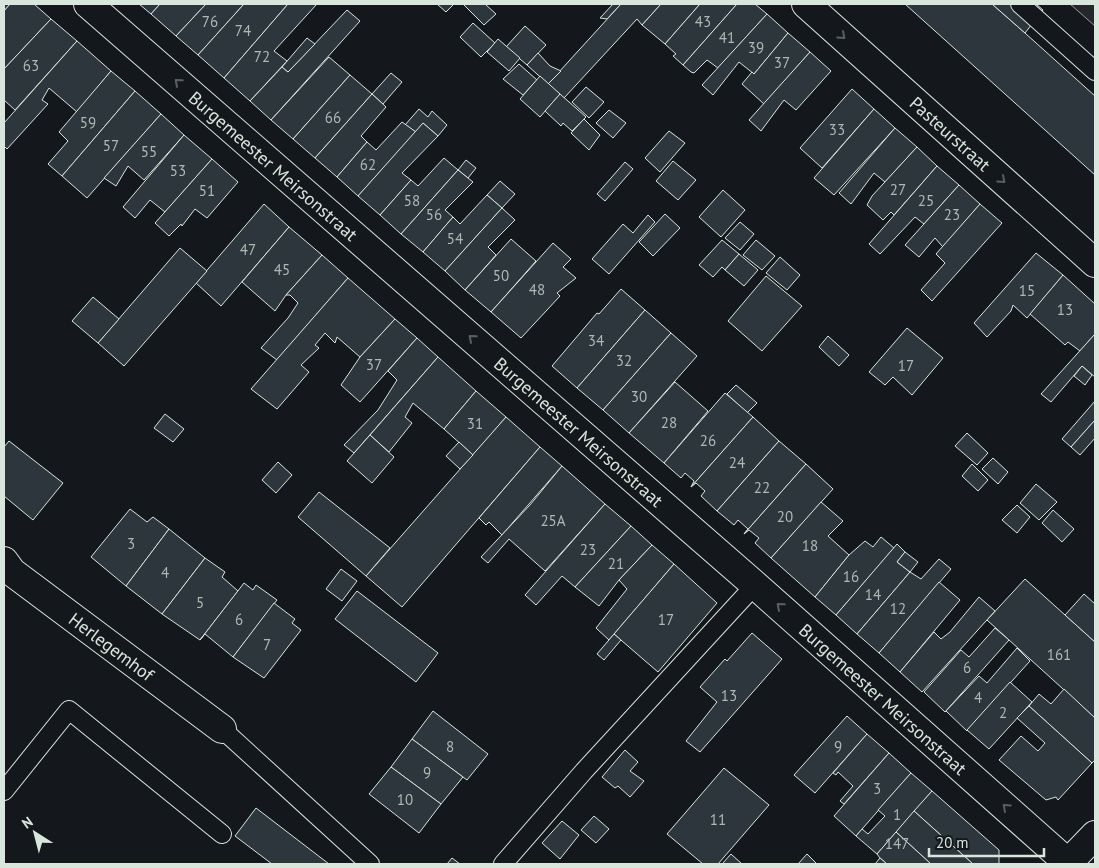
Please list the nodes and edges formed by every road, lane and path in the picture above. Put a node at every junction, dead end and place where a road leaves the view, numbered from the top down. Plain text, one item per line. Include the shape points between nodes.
1 (88, 4) edge
2 (806, 4) edge
3 (1020, 4) edge
4 (1095, 72) edge
5 (1095, 263) edge
6 (4, 561) edge
7 (755, 584) junction
8 (222, 729) joint
9 (4, 791) edge
10 (222, 834) dead end
11 (1095, 835) edge
12 (370, 864) edge
13 (503, 864) edge
14 (1067, 864) edge

7 -> 1 street, Burgemeester Meirsonstraat
2 -> 5 street, Pasteurstraat
3 - 4 lane
6 - 8 street, Herlegemhof via 12,572
7 - 13 lane
14 -> 7 street, Burgemeester Meirsonstraat
8 - 12 lane
9 - 10 lane via 68,710
11 - 14 street

